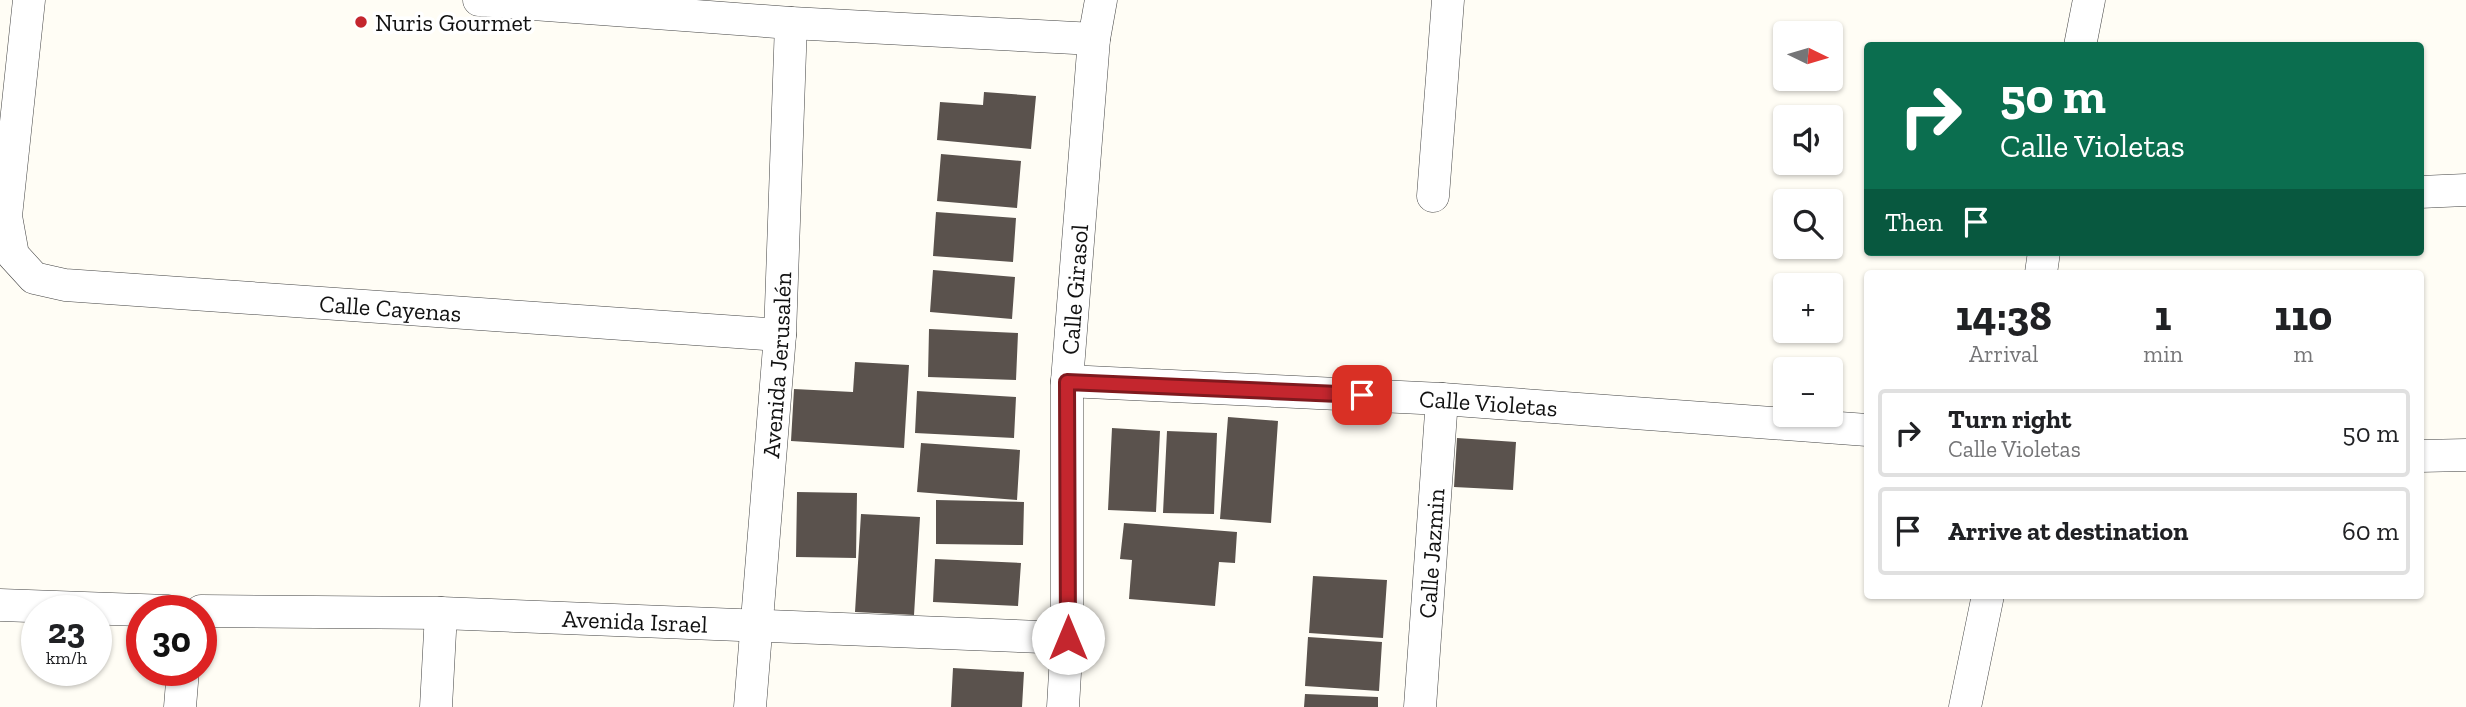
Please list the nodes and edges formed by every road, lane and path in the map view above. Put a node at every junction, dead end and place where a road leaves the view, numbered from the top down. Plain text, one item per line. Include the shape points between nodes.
1 (29, 0) edge
2 (479, 0) edge
3 (1101, 0) edge
4 (1448, 0) edge
5 (2089, 0) edge
6 (791, 23) junction
7 (1094, 39) junction
8 (2081, 42) edge
9 (2466, 190) edge
10 (2424, 192) edge
11 (1433, 197) dead end
12 (780, 335) junction
13 (1067, 382) junction
14 (1442, 399) junction
15 (1864, 430) edge
16 (2466, 455) edge
17 (2424, 456) edge
18 (1987, 599) edge
19 (0, 605) edge
20 (126, 610) edge
21 (217, 611) edge
22 (441, 613) junction
23 (757, 625) junction
24 (1068, 638) junction
25 (182, 686) edge
26 (180, 707) edge
27 (436, 707) edge
28 (750, 707) edge
29 (1063, 707) edge
30 (1420, 707) edge
31 (1965, 707) edge

1 - 12 street, Calle Cayenas via 6,216 13,255 34,278 65,285
2 - 6 street
3 - 7 street, Calle Girasol
4 - 11 street
5 - 8 street
6 - 7 street
6 - 12 street, Avenida Jerusalén
7 - 13 street, Calle Girasol
9 - 10 street
12 - 23 street, Avenida Jerusalén
13 - 14 street, Calle Violetas
13 - 24 street, Calle Girasol
14 - 15 street, Calle Violetas
14 - 30 street, Calle Jazmin
16 - 17 street
18 - 31 street
19 - 20 street
21 - 22 street, Avenida Israel
22 - 23 street, Avenida Israel
22 - 27 street
23 - 24 street, Avenida Israel
23 - 28 street, Avenida Jerusalén
24 - 29 street, Calle Girasol
25 - 26 street

